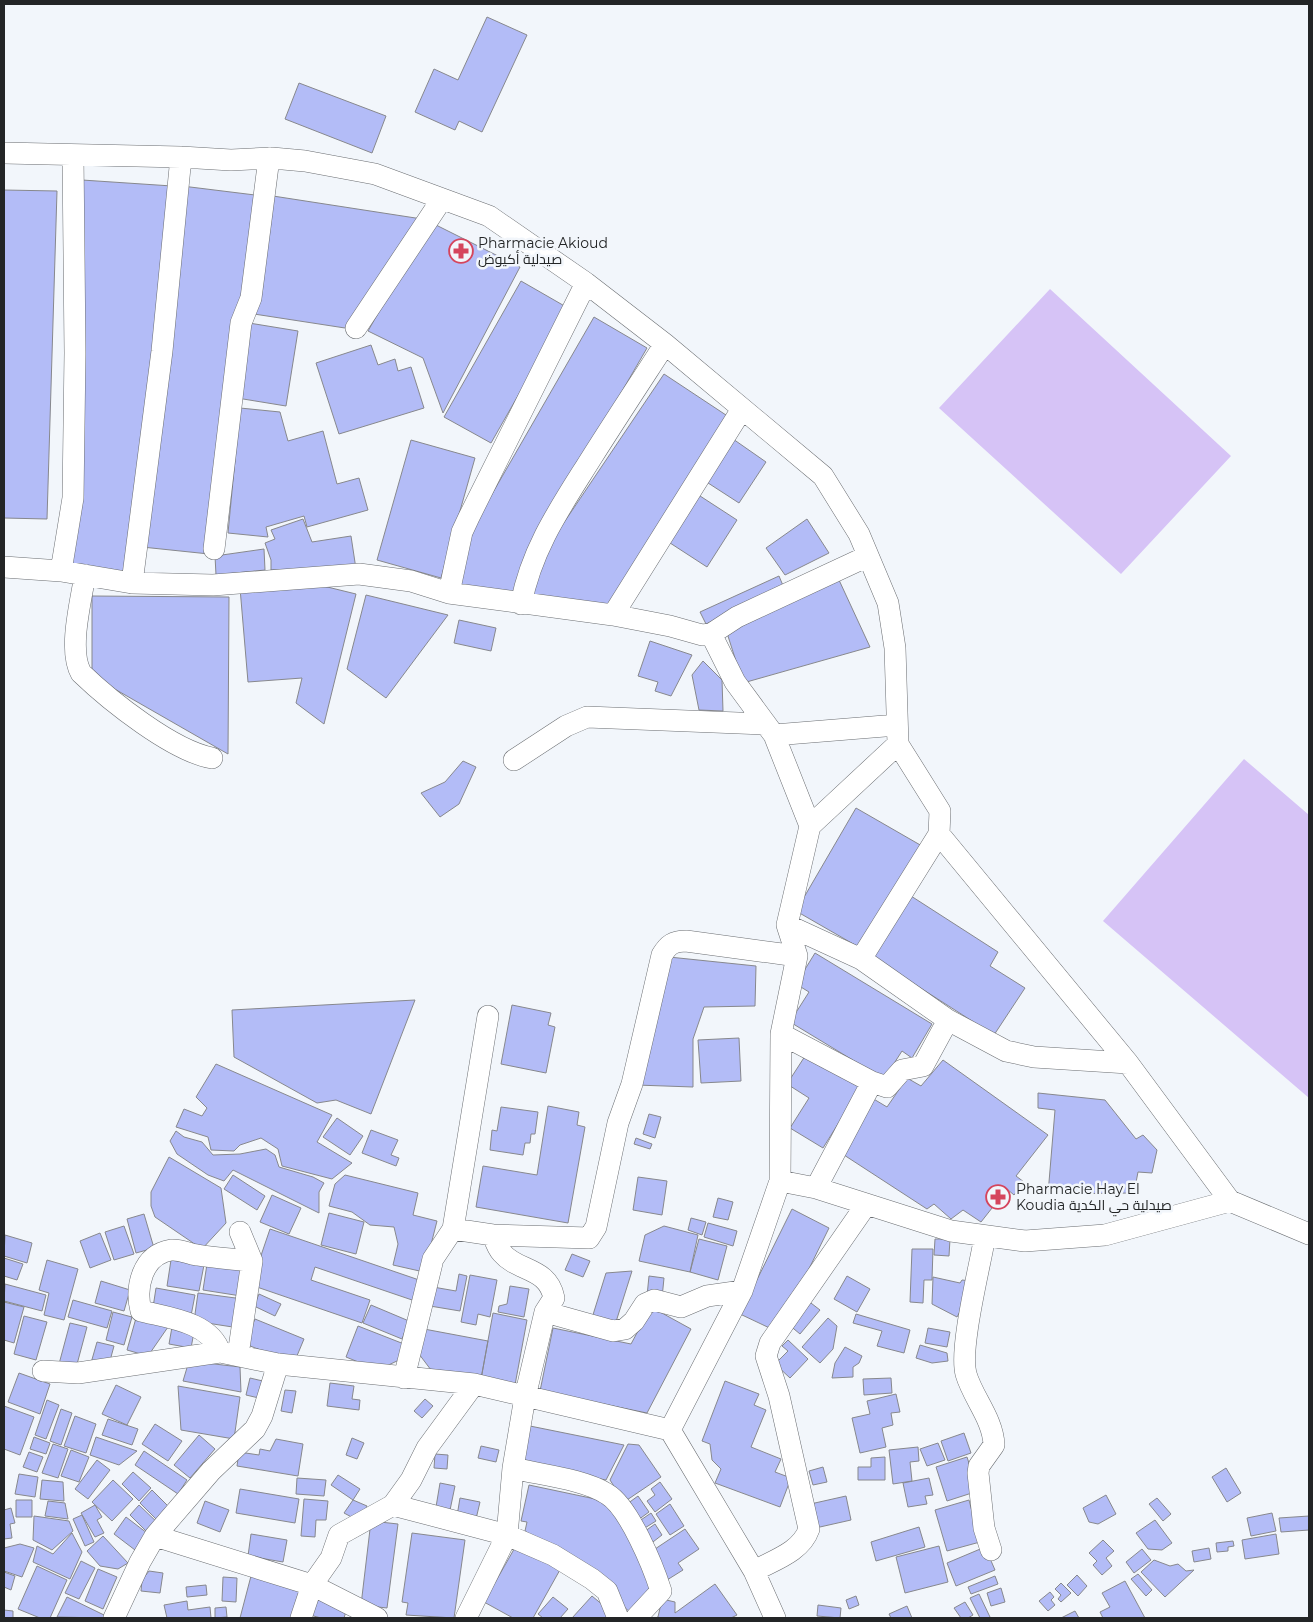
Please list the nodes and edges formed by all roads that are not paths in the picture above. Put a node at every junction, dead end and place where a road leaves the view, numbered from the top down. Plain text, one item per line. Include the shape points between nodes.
1 (4, 153) edge
2 (73, 155) junction
3 (181, 157) junction
4 (269, 158) junction
5 (442, 198) junction
6 (586, 283) junction
7 (356, 328) dead end
8 (665, 344) junction
9 (742, 409) junction
10 (214, 549) dead end
11 (868, 556) junction
12 (4, 567) edge
13 (61, 571) junction
14 (85, 575) junction
15 (132, 583) junction
16 (449, 593) junction
17 (521, 604) junction
18 (614, 615) junction
19 (711, 634) junction
20 (770, 730) junction
21 (897, 735) junction
22 (212, 758) dead end
23 (514, 760) dead end
24 (810, 826) junction
25 (939, 834) junction
26 (787, 925) junction
27 (797, 956) junction
28 (861, 959) junction
29 (488, 1016) dead end
30 (948, 1020) junction
31 (781, 1034) junction
32 (1128, 1063) junction
33 (872, 1082) junction
34 (780, 1181) junction
35 (816, 1188) junction
36 (1230, 1201) junction
37 (866, 1205) junction
38 (452, 1229) junction
39 (240, 1232) dead end
40 (1309, 1234) edge
41 (493, 1235) junction
42 (985, 1236) junction
43 (252, 1260) junction
44 (742, 1291) junction
45 (545, 1312) junction
46 (229, 1354) junction
47 (278, 1364) junction
48 (43, 1371) dead end
49 (404, 1378) junction
50 (474, 1384) junction
51 (525, 1397) junction
52 (670, 1430) junction
53 (513, 1468) junction
54 (393, 1505) junction
55 (507, 1535) junction
56 (155, 1536) junction
57 (991, 1550) dead end
58 (754, 1571) junction
59 (312, 1584) junction
60 (769, 1616) edge
61 (114, 1618) edge
62 (301, 1618) edge
63 (377, 1618) edge
64 (466, 1618) edge
65 (618, 1618) edge
66 (636, 1618) edge

1 - 2 street
2 - 3 street
2 - 13 street via 73,498
3 - 4 street
3 - 15 street via 162,351
4 - 5 street via 375,174
4 - 10 street via 251,298 241,323
5 - 6 street via 489,216
5 - 7 street
6 - 8 street
6 - 16 street via 462,532
8 - 9 street
8 - 17 street via 543,538 527,575
9 - 11 street via 823,476 859,534
9 - 18 street
11 - 19 street via 737,617
11 - 21 street via 888,603 895,648
12 - 13 street
13 - 14 street
14 - 15 street
14 - 22 street via 75,650 81,673 175,744 197,756
15 - 16 street via 213,585 359,574 411,581
16 - 17 street
17 - 18 street
18 - 19 street via 702,635
19 - 20 street via 735,682
20 - 21 street
20 - 23 street via 587,717 566,726
20 - 24 street
21 - 24 street
21 - 25 street via 940,811
24 - 26 street
25 - 28 street
25 - 32 street
26 - 27 street
26 - 28 street
27 - 31 street
27 - 41 street via 686,941 676,941 667,946 632,1084 618,1124 594,1233 588,1238
28 - 30 street
29 - 38 street
30 - 32 street via 1006,1051 1034,1057
30 - 33 street via 922,1066 902,1070 887,1088
31 - 33 street
31 - 34 street
32 - 36 street
33 - 35 street
34 - 35 street
34 - 44 street
35 - 37 street
36 - 40 street
36 - 42 street via 1105,1235 1025,1241
37 - 42 street via 951,1231
37 - 58 street via 770,1343 766,1356 779,1396 810,1529 799,1547
38 - 41 street
38 - 49 street via 433,1258
39 - 43 street
41 - 45 street via 501,1253 534,1270 552,1288 554,1298
42 - 57 street via 968,1330 966,1373 993,1433 992,1451 979,1466 978,1473 984,1528
43 - 46 street
43 - 46 street via 170,1250 157,1255 141,1274 138,1296 142,1311 184,1322 206,1332
44 - 45 street via 707,1296 681,1307 654,1300 646,1304 625,1328 613,1331
44 - 52 street
45 - 51 street
46 - 47 street
46 - 48 street via 78,1373
47 - 49 street
47 - 56 street via 262,1416 255,1428 211,1471
49 - 50 street
50 - 51 street
50 - 54 street via 427,1448 411,1480
51 - 52 street
51 - 53 street
52 - 58 street
53 - 55 street
53 - 66 street via 594,1487 609,1495 620,1508 645,1548 661,1591
54 - 55 street
54 - 59 street via 339,1536 331,1558
55 - 64 street
55 - 65 street via 553,1555 592,1579 606,1591
56 - 59 street
56 - 61 street
58 - 60 street
59 - 62 street
59 - 63 street

